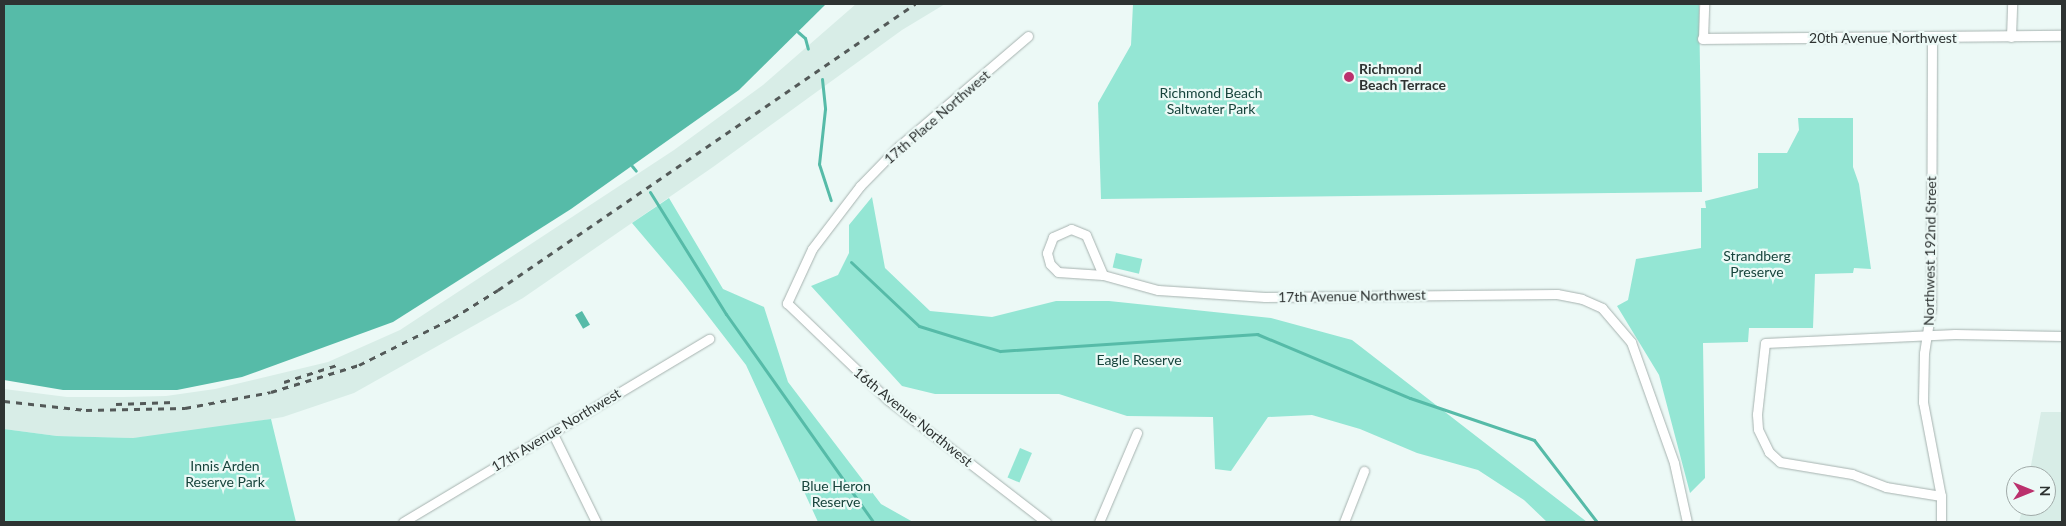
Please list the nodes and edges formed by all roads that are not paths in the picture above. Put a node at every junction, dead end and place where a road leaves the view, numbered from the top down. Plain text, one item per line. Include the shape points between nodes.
1 (1704, 4) edge
2 (2012, 4) edge
3 (1028, 36) dead end
4 (2062, 36) edge
5 (2011, 37) junction
6 (1932, 38) junction
7 (1703, 39) joint
8 (1103, 275) junction
9 (787, 303) joint
10 (1929, 335) junction
11 (2062, 336) edge
12 (709, 339) dead end
13 (552, 432) junction
14 (1137, 433) dead end
15 (1364, 472) dead end
16 (1941, 496) junction
17 (403, 522) edge
18 (596, 522) edge
19 (1046, 522) edge
20 (1098, 522) edge
21 (1344, 522) edge
22 (1687, 522) edge
23 (1942, 522) edge

1 - 7 street
2 - 5 street
3 - 9 street, 17th Place Northwest via 899,146 860,186 812,249
4 - 5 street, 20th Avenue Northwest
5 - 6 street, 20th Avenue Northwest
6 - 7 street, 20th Avenue Northwest
6 - 10 street, Northwest 192nd Street
8 - 8 street, 17th Avenue Northwest via 1086,234 1066,229 1052,237 1047,253 1050,264 1058,272
8 - 22 street, 17th Avenue Northwest via 1158,290 1256,296 1557,294 1602,308 1631,342 1640,362 1674,463
9 - 19 street, 16th Avenue Northwest via 888,400
10 - 11 street
10 - 16 street, Northwest 192nd Street via 1924,353 1923,402
10 - 16 street via 1764,342 1758,429 1769,452 1780,462 1852,474 1886,487
12 - 13 street, 17th Avenue Northwest
13 - 17 street, 17th Avenue Northwest
13 - 18 street
14 - 20 street
15 - 21 street
16 - 23 street, Northwest 192nd Street

